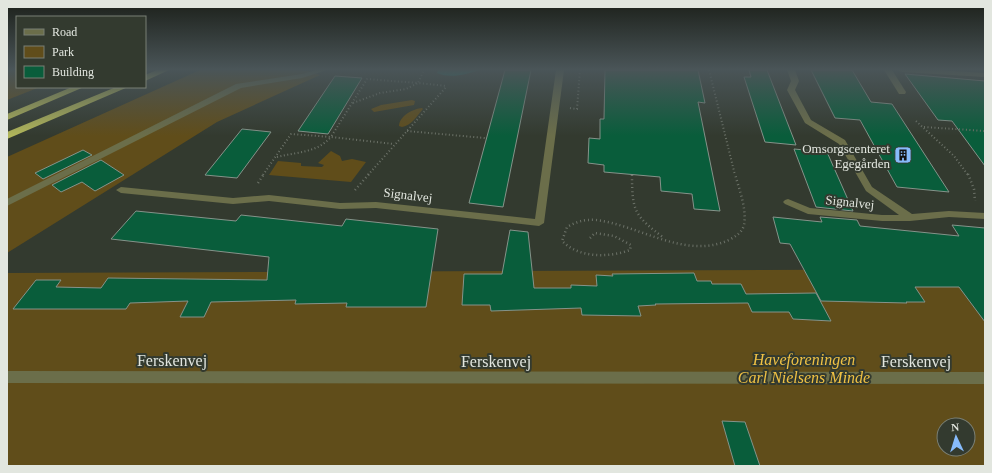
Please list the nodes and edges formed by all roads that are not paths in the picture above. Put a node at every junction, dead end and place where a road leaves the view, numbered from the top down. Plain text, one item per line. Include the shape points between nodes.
1 (68, 92) edge
2 (112, 92) edge
3 (227, 92) edge
4 (557, 92) edge
5 (792, 92) edge
6 (7, 117) edge
7 (7, 136) edge
8 (121, 190) dead end
9 (788, 202) dead end
10 (7, 203) edge
11 (985, 216) edge
12 (910, 218) junction
13 (7, 377) edge
14 (985, 378) edge

1 - 6 highway
2 - 7 highway
3 - 10 street
4 - 8 street, Signalvej via 539,223 376,204 346,206 269,198 233,201
5 - 12 street, Signalvej via 808,121 842,142 868,189
9 - 12 street, Signalvej via 808,211
11 - 12 street, Signalvej via 949,214
13 - 14 street, Ferskenvej

